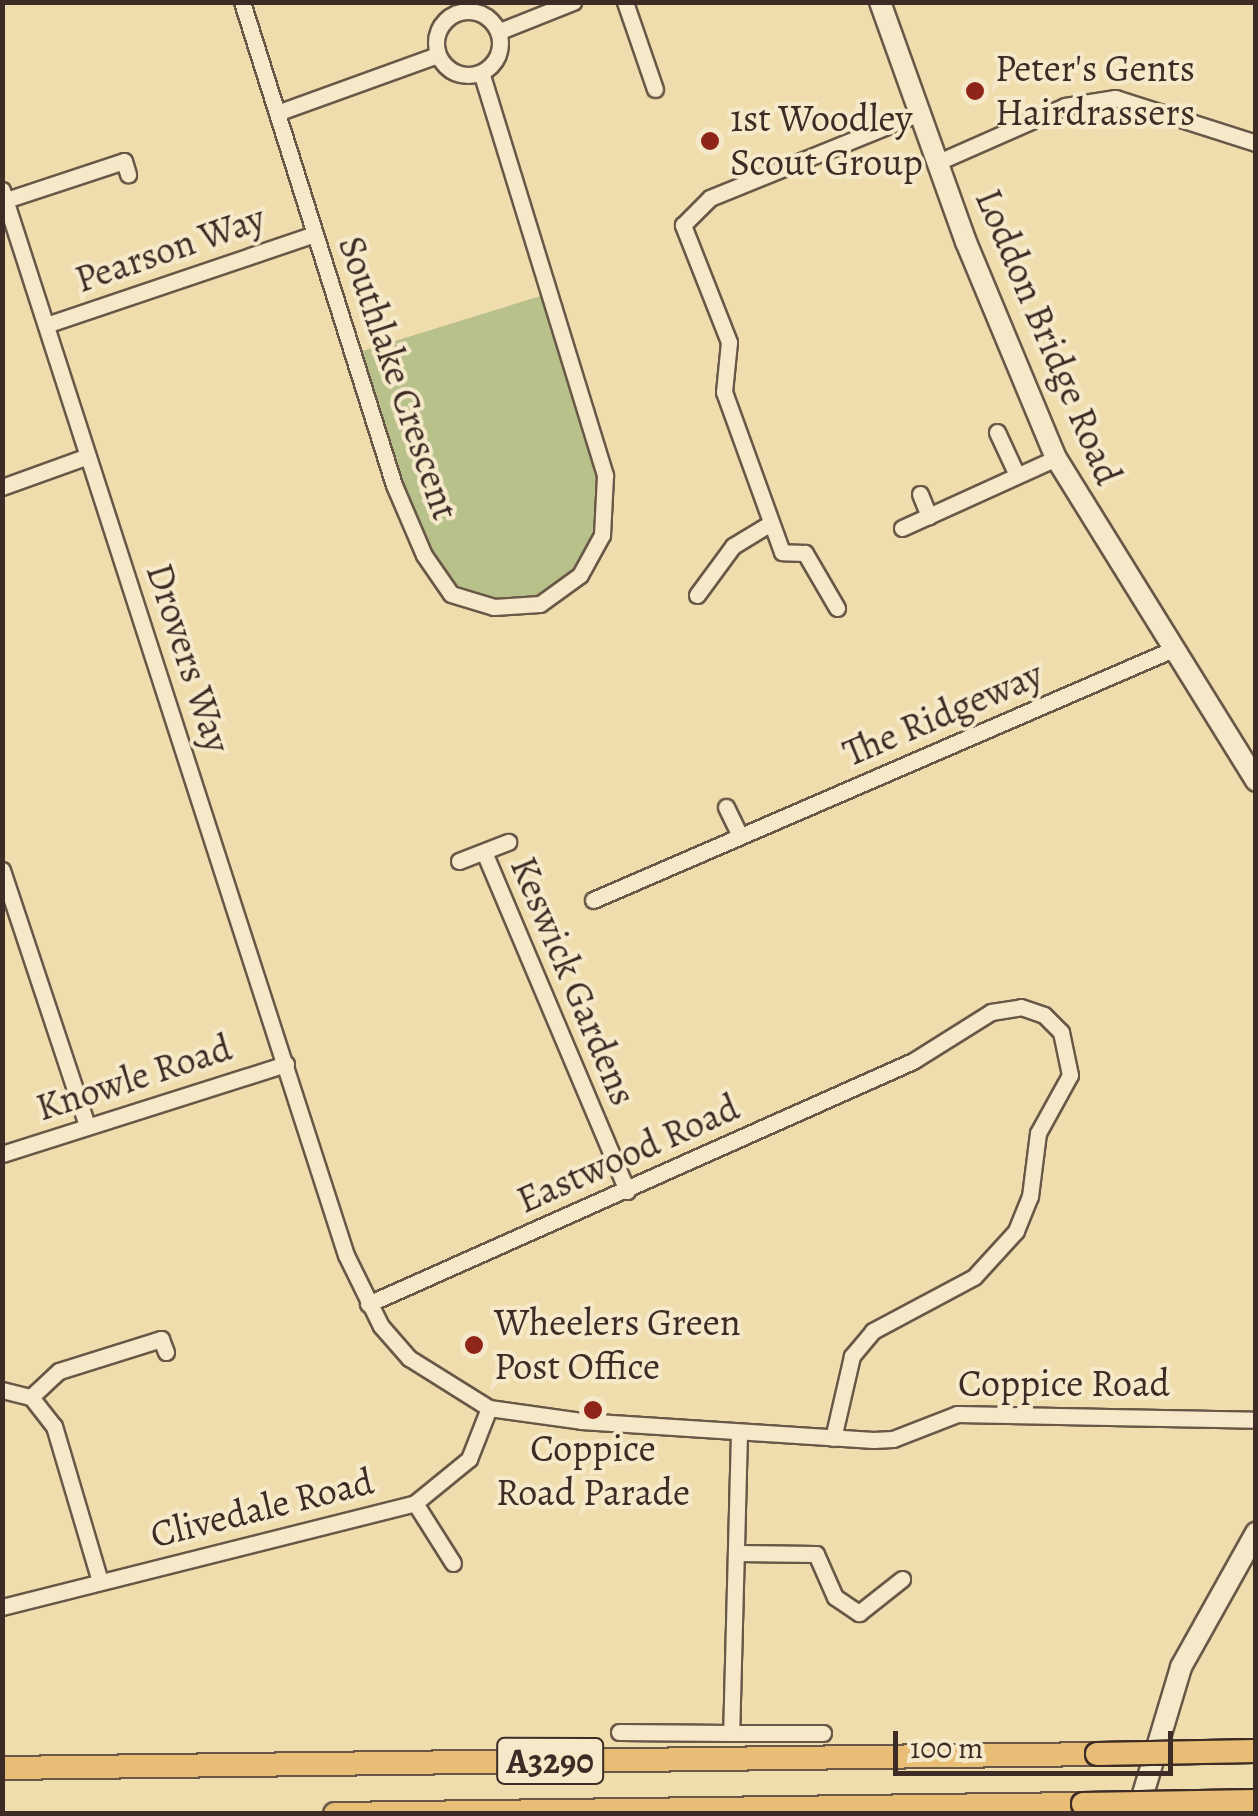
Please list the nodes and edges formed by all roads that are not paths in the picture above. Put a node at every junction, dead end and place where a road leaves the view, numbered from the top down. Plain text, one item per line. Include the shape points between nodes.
1 (242, 2) edge
2 (573, 2) edge
3 (624, 2) edge
4 (880, 2) edge
5 (456, 7) edge
6 (500, 31) junction
7 (437, 55) junction
8 (482, 74) junction
9 (654, 89) dead end
10 (277, 113) junction
11 (917, 114) junction
12 (1256, 143) edge
13 (124, 161) dead end
14 (936, 163) junction
15 (5, 201) edge
16 (316, 234) junction
17 (46, 325) junction
18 (996, 432) dead end
19 (88, 456) junction
20 (1056, 458) junction
21 (1017, 475) junction
22 (2, 487) edge
23 (920, 494) dead end
24 (929, 516) junction
25 (770, 523) junction
26 (902, 528) dead end
27 (696, 595) dead end
28 (837, 608) dead end
29 (1171, 650) junction
30 (1256, 781) edge
31 (726, 806) dead end
32 (740, 836) junction
33 (508, 842) dead end
34 (484, 852) junction
35 (460, 861) dead end
36 (2, 870) edge
37 (593, 900) dead end
38 (286, 1064) junction
39 (87, 1126) junction
40 (312, 1147) joint
41 (2, 1154) edge
42 (627, 1191) junction
43 (368, 1304) junction
44 (161, 1338) dead end
45 (2, 1390) edge
46 (31, 1397) junction
47 (488, 1408) junction
48 (1256, 1420) edge
49 (740, 1433) junction
50 (833, 1438) junction
51 (415, 1503) junction
52 (1256, 1533) edge
53 (737, 1554) junction
54 (453, 1563) dead end
55 (902, 1580) dead end
56 (100, 1581) junction
57 (2, 1607) edge
58 (618, 1732) dead end
59 (731, 1732) junction
60 (823, 1734) dead end
61 (1256, 1751) edge
62 (2, 1768) edge
63 (1256, 1801) edge
64 (335, 1814) edge
65 (1137, 1814) edge

1 - 10 street, Southlake Crescent
2 - 6 street
3 - 9 street
4 - 11 street, Loddon Bridge Road
5 - 6 street via 482,12
5 - 7 street via 437,30
6 - 8 street via 498,58
7 - 8 street via 454,74
7 - 10 street
8 - 16 street, Southlake Crescent via 605,475 602,535 580,575 540,604 494,606 451,594 424,554 394,485
10 - 16 street, Southlake Crescent
11 - 14 street, Loddon Bridge Road
11 - 25 street via 710,198 683,224 729,342 724,392
12 - 14 street via 1115,98 1065,106
13 - 15 street
14 - 20 street, Loddon Bridge Road
15 - 17 street, Drovers Way
16 - 17 street, Pearson Way
17 - 19 street, Drovers Way
18 - 21 street
19 - 22 street
19 - 38 street, Drovers Way
20 - 21 street
20 - 29 street, Loddon Bridge Road
21 - 24 street
23 - 24 street
24 - 26 street
25 - 27 street via 732,546
25 - 28 street via 782,552 805,553
29 - 30 street, Loddon Bridge Road
29 - 32 street, The Ridgeway
31 - 32 street
32 - 37 street, The Ridgeway
33 - 34 street, Keswick Gardens
34 - 35 street, Keswick Gardens
34 - 42 street, Keswick Gardens
36 - 39 street
38 - 39 street, Knowle Road
38 - 40 street, Drovers Way
39 - 41 street, Knowle Road
40 - 43 street, Coppice Road
42 - 43 street, Eastwood Road
42 - 50 street, Eastwood Road via 913,1061 976,1020 1021,1007 1055,1022 1070,1074 1038,1132 1030,1196 1016,1231 974,1277 873,1331 852,1356
43 - 47 street, Coppice Road via 408,1358
44 - 46 street via 58,1370
45 - 46 street
46 - 56 street via 54,1426
47 - 49 street, Coppice Road
47 - 51 street, Clivedale Road via 468,1459
48 - 50 street, Coppice Road via 958,1414 893,1439
49 - 50 street, Coppice Road
49 - 53 street
51 - 54 street
51 - 56 street, Clivedale Road
52 - 65 street via 1181,1667
53 - 55 street via 816,1554 835,1596 860,1613
53 - 59 street
56 - 57 street, Clivedale Road
58 - 59 street
59 - 60 street
61 - 62 main road, A3290, bridge
63 - 64 main road, A3290, bridge

